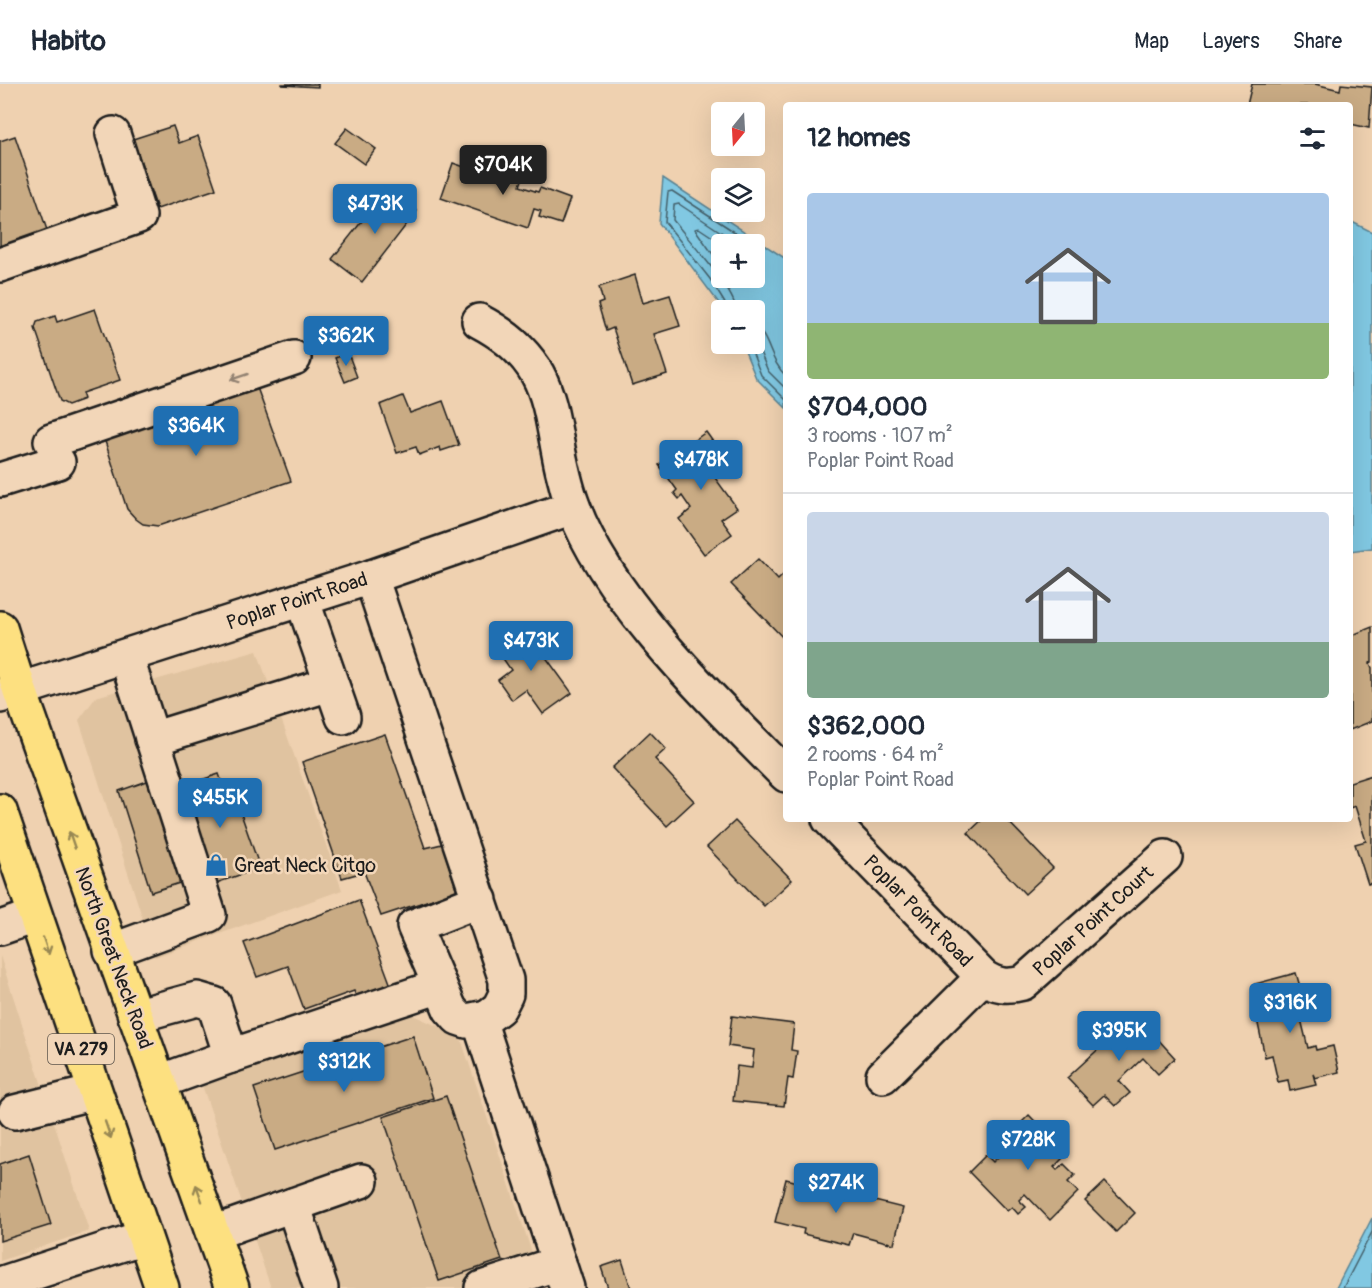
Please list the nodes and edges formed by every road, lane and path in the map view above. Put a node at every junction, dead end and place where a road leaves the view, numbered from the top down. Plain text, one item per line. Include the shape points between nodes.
1 (113, 134) dead end
2 (0, 266) edge
3 (479, 321) dead end
4 (294, 358) dead end
5 (0, 480) edge
6 (573, 507) junction
7 (371, 577) junction
8 (302, 599) junction
9 (0, 628) edge
10 (126, 656) junction
11 (330, 684) junction
12 (10, 693) edge
13 (343, 717) dead end
14 (152, 738) junction
15 (783, 772) edge
16 (0, 811) edge
17 (832, 822) edge
18 (1165, 857) dead end
19 (480, 900) junction
20 (35, 916) junction
21 (0, 928) edge
22 (111, 951) junction
23 (982, 977) junction
24 (440, 986) junction
25 (135, 1016) junction
26 (479, 1020) junction
27 (231, 1056) junction
28 (883, 1076) dead end
29 (159, 1082) junction
30 (95, 1092) junction
31 (15, 1112) dead end
32 (361, 1181) dead end
33 (293, 1205) junction
34 (213, 1233) junction
35 (144, 1237) junction
36 (68, 1275) edge
37 (563, 1276) edge
38 (0, 1284) edge
39 (162, 1288) edge
40 (232, 1288) edge
41 (321, 1288) edge
42 (482, 1288) edge

1 - 2 street via 139,216
3 - 6 street via 504,334 536,367 554,423 558,456
4 -> 5 street via 54,452
6 - 7 street, Poplar Point Road
6 - 15 street via 635,611
7 - 8 street, Poplar Point Road
7 - 19 street
8 - 10 street, Poplar Point Road
8 - 11 street
9 - 12 main road, North Great Neck Road / VA 279
10 - 12 street, Poplar Point Road
10 - 14 street
11 - 13 street
11 - 14 street
22 -> 12 main road, North Great Neck Road / VA 279
14 - 22 street via 209,915
16 - 20 main road, VA 279
17 - 23 street, Poplar Point Road
18 - 23 street, Poplar Point Court via 1023,983 996,985
19 - 24 street via 414,926
19 - 26 street via 506,980 506,994 499,1008
20 - 21 street
20 -> 30 main road, VA 279
22 - 25 main road, North Great Neck Road / VA 279
23 - 28 street
24 - 26 street via 458,1018
24 - 27 street
25 - 27 street via 197,999 214,1004
25 - 29 main road, North Great Neck Road / VA 279
26 - 37 street
27 - 29 street
34 -> 29 main road, North Great Neck Road / VA 279
30 - 31 street
30 -> 35 main road, VA 279
32 - 33 street
33 - 34 street
33 - 41 street
34 - 40 main road, North Great Neck Road / VA 279
35 - 36 street
35 - 39 main road, VA 279
36 - 38 street
37 - 42 street

